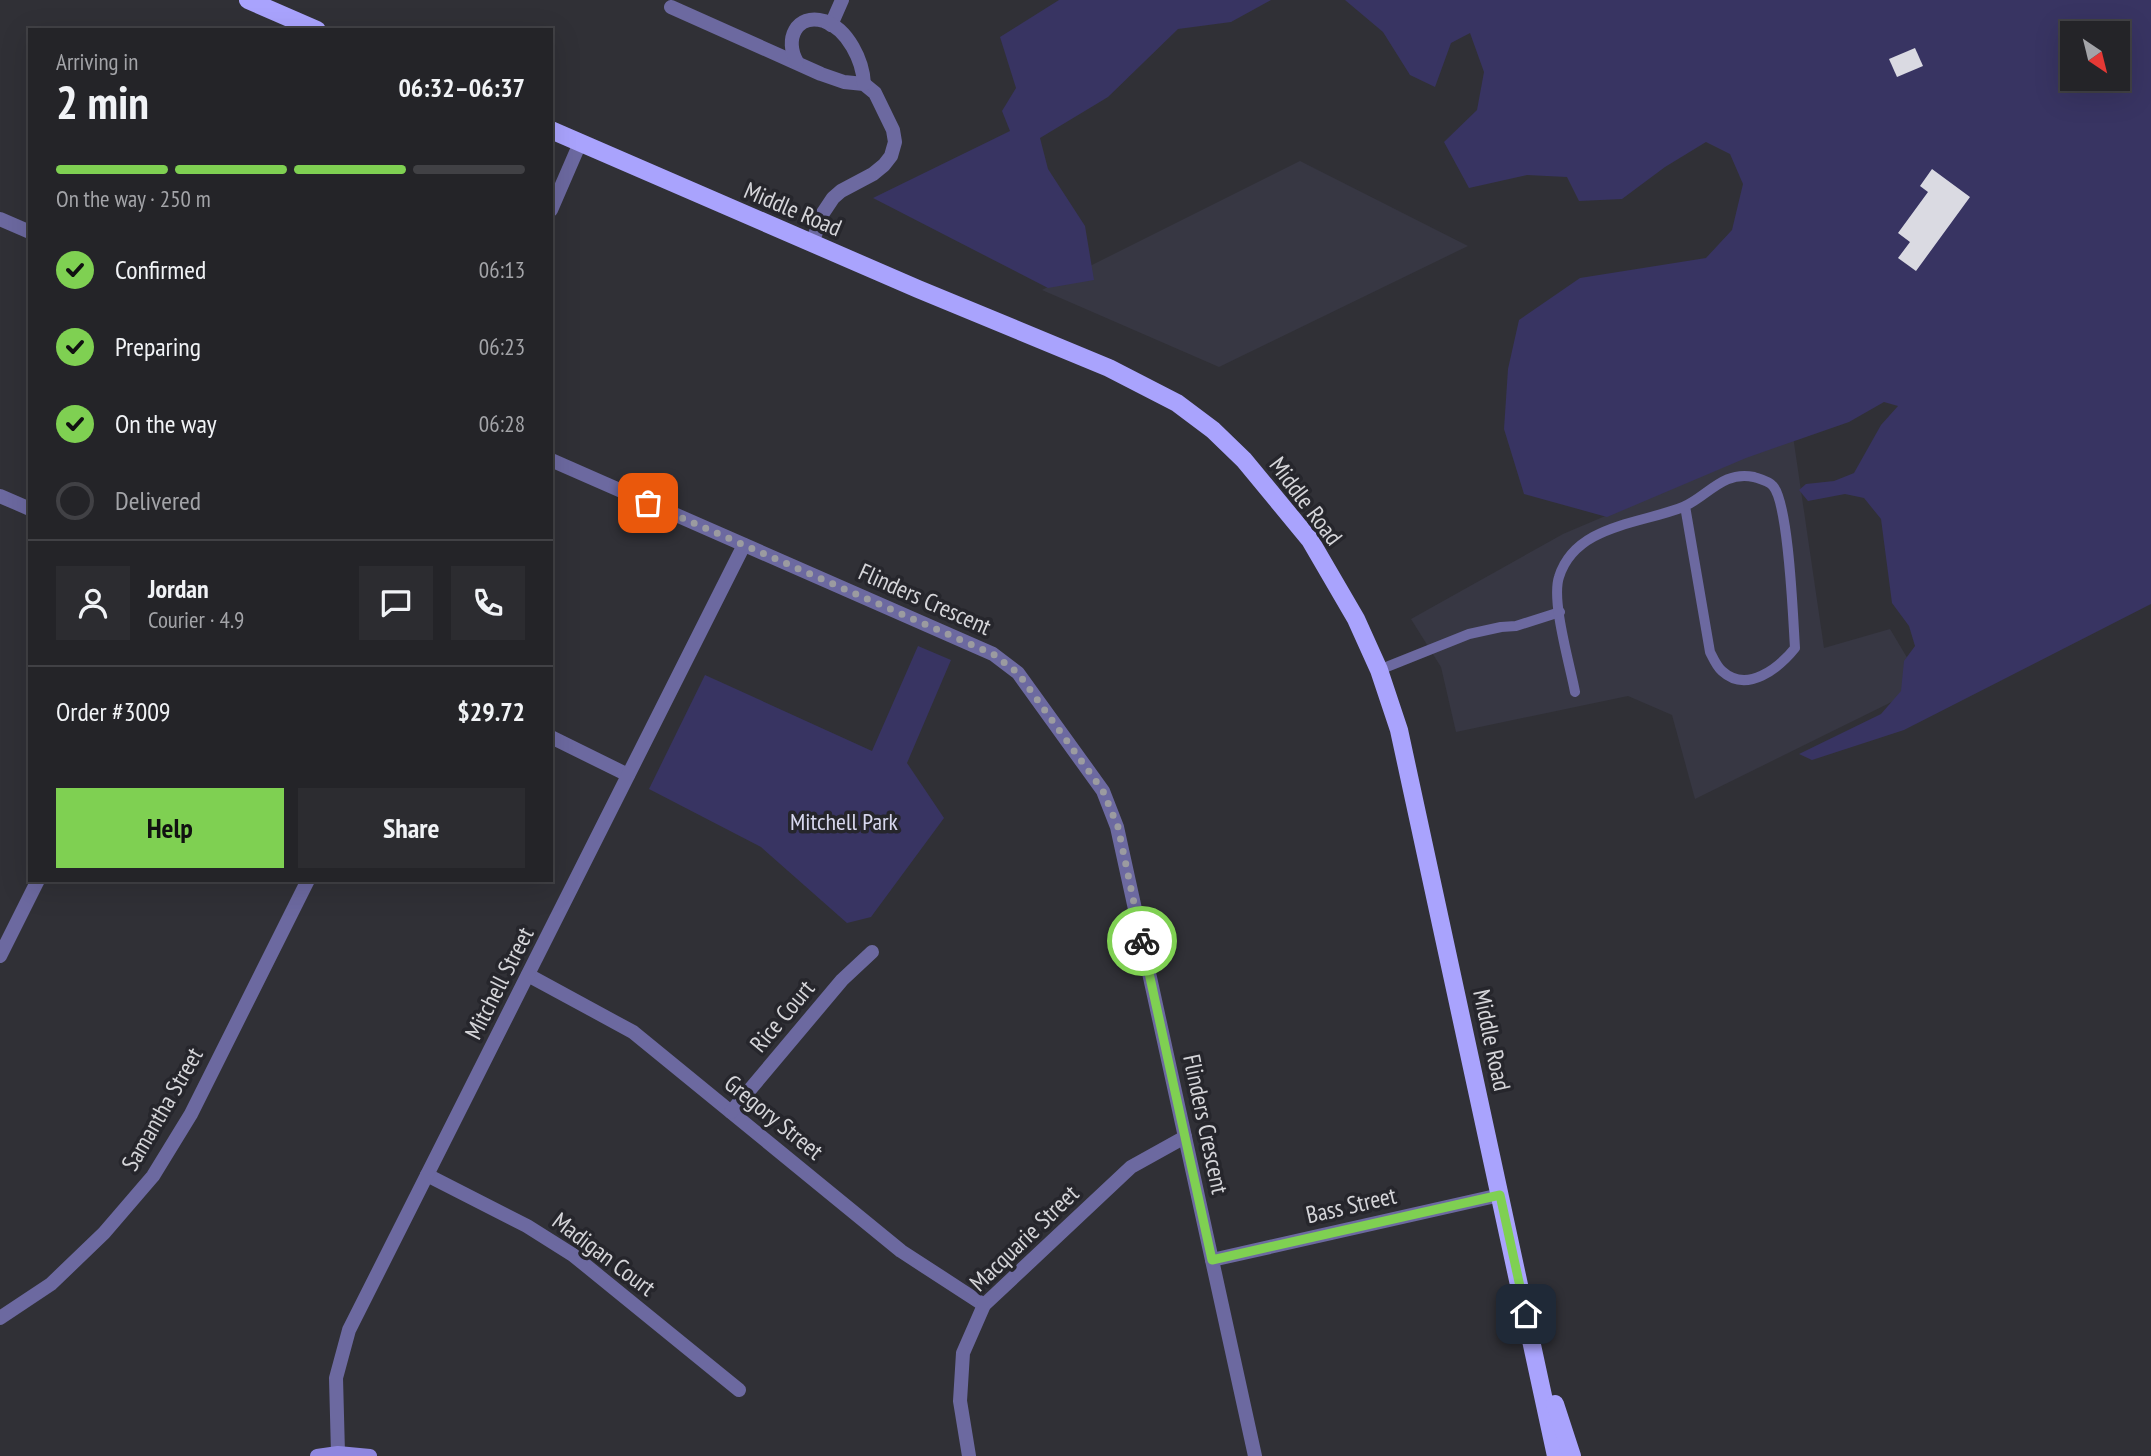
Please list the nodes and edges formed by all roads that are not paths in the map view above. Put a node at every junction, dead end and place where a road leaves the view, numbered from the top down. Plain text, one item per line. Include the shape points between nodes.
1 (247, 0) edge
2 (842, 0) edge
3 (671, 7) dead end
4 (831, 25) junction
5 (312, 28) edge
6 (797, 62) junction
7 (864, 84) junction
8 (553, 131) edge
9 (580, 143) junction
10 (553, 205) edge
11 (0, 219) edge
12 (28, 231) edge
13 (812, 243) junction
14 (553, 461) edge
15 (0, 496) edge
16 (1685, 506) junction
17 (28, 508) edge
18 (744, 545) junction
19 (1560, 612) junction
20 (1379, 670) junction
21 (1575, 692) dead end
22 (553, 738) edge
23 (628, 775) junction
24 (37, 882) edge
25 (307, 882) edge
26 (872, 952) dead end
27 (0, 956) edge
28 (528, 975) junction
29 (731, 1112) junction
30 (1185, 1137) junction
31 (427, 1175) junction
32 (1500, 1195) junction
33 (1212, 1260) junction
34 (984, 1304) junction
35 (1526, 1314) junction
36 (0, 1318) edge
37 (739, 1390) dead end
38 (338, 1453) junction
39 (317, 1456) edge
40 (370, 1456) edge
41 (969, 1456) edge
42 (1255, 1456) edge
43 (1556, 1456) edge
44 (1572, 1456) edge

1 - 5 main road
2 - 4 street
3 - 6 street
4 - 6 street via 814,20 797,28 791,46
4 - 7 street via 854,49
6 - 7 street via 844,82
7 - 13 street via 875,93 893,130 891,156 873,174 833,198
8 - 9 main road, Middle Road
9 - 10 street
9 - 13 main road, Middle Road
11 - 12 street
13 - 20 main road, Middle Road via 1109,368 1177,403 1213,430 1310,540 1356,619
14 - 18 street, Flinders Crescent
15 - 17 street
16 - 16 lane via 1732,478 1763,479 1773,486 1781,504 1787,545 1795,648 1764,676 1733,678 1721,671 1710,652
16 - 19 lane via 1584,543 1559,577
18 - 23 street, Mitchell Street
18 - 30 street, Flinders Crescent via 993,654 1018,673 1103,791 1118,827
19 - 20 lane via 1469,634
19 - 21 lane
20 - 32 main road, Middle Road via 1399,730
22 - 23 street
23 - 28 street, Mitchell Street
24 - 27 street
25 - 36 street, Samantha Street via 191,1114 153,1176 104,1233 51,1284
26 - 29 street, Rice Court via 842,980
28 - 29 street, Gregory Street via 633,1032
28 - 31 street, Mitchell Street
29 - 34 street, Gregory Street via 901,1251
30 - 33 street, Flinders Crescent
30 - 34 street, Macquarie Street via 1131,1167
31 - 37 street, Madigan Court via 573,1255
31 - 38 street, Mitchell Street via 349,1330 336,1378
32 - 33 street, Bass Street
32 - 35 main road, Middle Road
33 - 42 street, Flinders Crescent
34 - 41 street, Macquarie Street via 963,1353 960,1401
35 - 43 main road, Middle Road
35 - 44 main road, Middle Road
38 - 39 street
38 - 40 street

